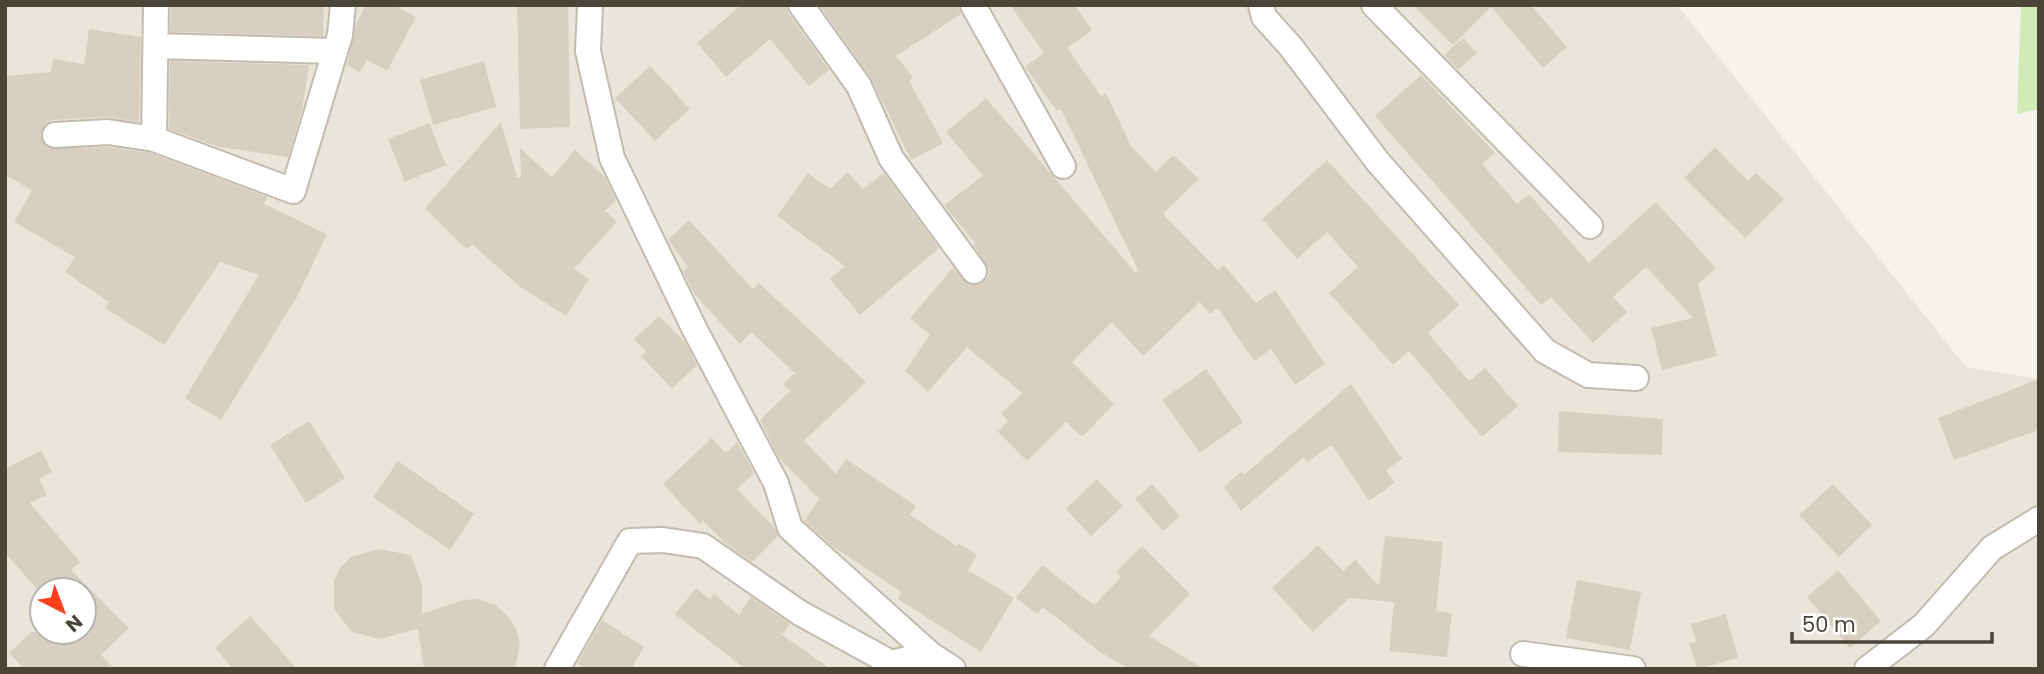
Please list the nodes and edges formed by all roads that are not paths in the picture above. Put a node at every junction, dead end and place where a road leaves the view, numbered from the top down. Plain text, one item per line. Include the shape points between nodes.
1 (156, 5) edge
2 (342, 5) edge
3 (590, 5) edge
4 (801, 5) edge
5 (973, 5) edge
6 (1261, 5) edge
7 (1374, 5) edge
8 (156, 46) junction
9 (335, 51) junction
10 (55, 135) dead end
11 (155, 139) junction
12 (1063, 166) dead end
13 (1590, 226) dead end
14 (974, 271) dead end
15 (1636, 378) dead end
16 (2039, 519) edge
17 (930, 654) junction
18 (1523, 654) dead end
19 (556, 669) edge
20 (953, 669) edge
21 (1633, 669) edge
22 (1867, 669) edge

1 - 8 street
2 - 9 street
3 - 17 street via 588,51 612,158 776,483 790,528
4 - 14 street via 859,86 891,158
5 - 12 street
6 - 15 street via 1264,17 1378,162 1545,351 1588,375
7 - 13 street
8 - 9 street
8 - 11 street
9 - 11 street via 293,191
10 - 11 street via 108,132
16 - 22 street via 1992,548 1924,625
17 - 19 street via 891,663 800,613 703,546 630,541
17 - 20 street
18 - 21 street

